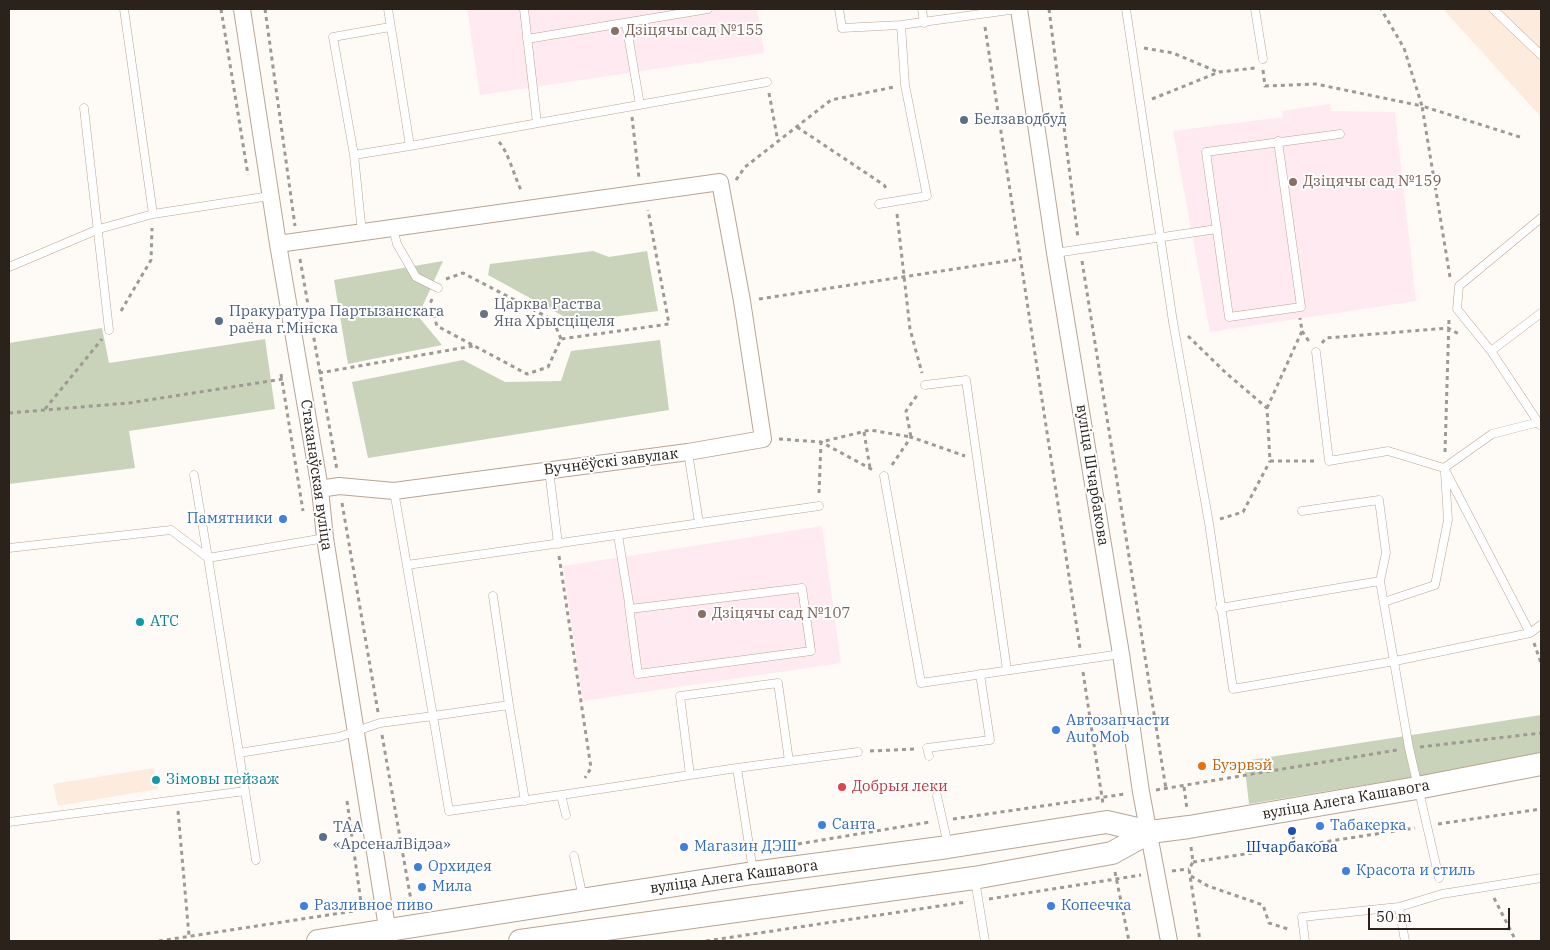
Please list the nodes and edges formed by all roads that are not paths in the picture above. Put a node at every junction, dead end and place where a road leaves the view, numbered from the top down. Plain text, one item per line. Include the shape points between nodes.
1 (124, 9) edge
2 (242, 9) edge
3 (388, 9) edge
4 (524, 9) edge
5 (708, 9) edge
6 (839, 9) edge
7 (922, 9) edge
8 (1018, 9) edge
9 (1126, 9) edge
10 (1255, 9) edge
11 (1493, 9) edge
12 (626, 23) junction
13 (924, 23) junction
14 (901, 25) junction
15 (390, 27) junction
16 (527, 38) junction
17 (1541, 55) edge
18 (1263, 59) dead end
19 (767, 82) road end
20 (640, 105) junction
21 (84, 108) dead end
22 (537, 123) junction
23 (1340, 134) dead end
24 (1278, 142) junction
25 (410, 146) junction
26 (354, 155) junction
27 (270, 196) junction
28 (879, 204) dead end
29 (153, 214) junction
30 (1541, 218) edge
31 (393, 228) junction
32 (99, 229) junction
33 (1216, 229) junction
34 (362, 232) junction
35 (1161, 237) junction
36 (278, 244) junction
37 (1055, 253) junction
38 (9, 267) edge
39 (438, 288) road end
40 (1541, 313) edge
41 (109, 330) road end
42 (1316, 352) road end
43 (1491, 352) junction
44 (925, 385) road end
45 (1540, 424) edge
46 (688, 452) junction
47 (1444, 468) junction
48 (549, 470) junction
49 (194, 475) dead end
50 (884, 476) road end
51 (320, 489) junction
52 (394, 491) junction
53 (819, 506) road end
54 (1302, 511) dead end
55 (699, 523) junction
56 (618, 535) junction
57 (325, 538) junction
58 (558, 544) junction
59 (9, 548) edge
60 (208, 558) junction
61 (407, 565) junction
62 (1380, 581) junction
63 (493, 596) dead end
64 (1384, 602) junction
65 (629, 606) junction
66 (1220, 608) junction
67 (1541, 625) edge
68 (1530, 633) junction
69 (1121, 654) junction
70 (1395, 661) junction
71 (1007, 670) junction
72 (980, 674) junction
73 (509, 705) junction
74 (433, 716) junction
75 (356, 732) junction
76 (858, 752) road end
77 (928, 752) road end
78 (239, 753) junction
79 (789, 761) junction
80 (1541, 764) edge
81 (737, 768) junction
82 (690, 775) junction
83 (1417, 788) junction
84 (245, 792) junction
85 (561, 795) junction
86 (937, 796) dead end
87 (525, 801) junction
88 (566, 815) dead end
89 (9, 822) edge
90 (1150, 832) junction
91 (948, 847) junction
92 (574, 856) dead end
93 (256, 860) dead end
94 (753, 873) junction
95 (974, 878) junction
96 (1439, 878) dead end
97 (1541, 878) edge
98 (584, 900) junction
99 (1398, 907) junction
100 (388, 936) edge
101 (1305, 937) edge
102 (318, 941) edge
103 (520, 941) edge
104 (985, 941) edge
105 (1170, 941) edge
106 (1405, 941) edge

1 - 29 lane
2 - 27 street, Стаханаўская вуліца
3 - 15 lane
4 - 16 lane
5 - 12 lane
6 - 14 lane via 842,28
7 - 13 lane
8 - 13 lane
8 - 37 street, вуліца Шчарбакова
9 - 35 lane
10 - 18 lane
11 - 17 lane
12 - 16 lane
12 - 20 lane
13 - 14 lane
14 - 28 lane via 904,85 927,196
15 - 25 lane
15 - 26 lane via 333,37
16 - 22 lane
19 - 20 lane
20 - 22 lane
21 - 32 lane
22 - 25 lane
23 - 24 lane
24 - 33 lane via 1206,152
24 - 33 lane via 1301,307 1229,317
25 - 26 lane
26 - 34 lane
27 - 29 lane
27 - 36 street, Стаханаўская вуліца
29 - 32 lane
30 - 43 lane via 1459,286 1457,309
31 - 34 street
31 - 39 lane via 397,244 416,277
31 - 46 street, Вучнёўскі завулак via 530,209 644,200 720,182 763,439
32 - 38 lane
32 - 41 lane
33 - 35 lane
34 - 36 street
35 - 37 lane
35 - 66 lane
36 - 51 street, Стаханаўская вуліца
37 - 69 street, вуліца Шчарбакова
40 - 43 lane
42 - 47 lane via 1329,461 1388,451
43 - 45 lane
44 - 71 lane via 966,380
45 - 47 lane via 1492,434
46 - 48 street, Вучнёўскі завулак
46 - 55 lane
47 - 64 lane via 1448,520 1435,585
47 - 68 lane
48 - 52 street, Вучнёўскі завулак
48 - 58 lane
49 - 60 lane
50 - 72 lane via 921,682
51 - 52 street, Вучнёўскі завулак via 339,486
51 - 57 street, Стаханаўская вуліца
52 - 61 lane
53 - 55 lane
54 - 62 lane via 1379,500 1386,553
55 - 56 lane
56 - 58 lane
56 - 65 lane
57 - 60 lane
57 - 75 street, Стаханаўская вуліца
58 - 61 lane
59 - 60 lane via 171,530
60 - 78 lane
61 - 74 lane
62 - 64 lane
62 - 66 lane
63 - 73 lane
64 - 70 lane
65 - 65 lane via 630,610 802,588 811,651 638,674
66 - 70 lane via 1233,689
67 - 68 lane
68 - 70 lane
69 - 71 lane
69 - 90 street, вуліца Шчарбакова
70 - 83 lane
71 - 72 lane
72 - 77 lane via 990,740
73 - 74 lane
73 - 87 lane
74 - 75 lane via 380,723
74 - 87 lane via 449,811
75 - 78 lane
75 - 100 street, Стаханаўская вуліца
76 - 79 lane
78 - 84 lane
79 - 81 lane
79 - 82 lane via 778,682 690,694 680,696
80 - 83 main road, вуліца Алега Кашавога
81 - 82 lane
81 - 94 lane
82 - 85 lane
83 - 90 main road, вуліца Алега Кашавога
83 - 96 lane
84 - 89 lane
84 - 93 lane
85 - 87 lane
85 - 88 lane
86 - 91 lane
90 - 91 main road, вуліца Алега Кашавога via 1107,822
90 - 95 main road, вуліца Алега Кашавога via 1112,853
90 - 105 street, вуліца Шчарбакова
91 - 94 main road, вуліца Алега Кашавога
92 - 98 lane
94 - 98 main road, вуліца Алега Кашавога
95 - 103 main road, вуліца Алега Кашавога
95 - 104 lane
97 - 99 lane via 1442,894
98 - 100 main road, вуліца Алега Кашавога
99 - 101 lane via 1302,917
99 - 106 lane
100 - 102 main road, вуліца Алега Кашавога

